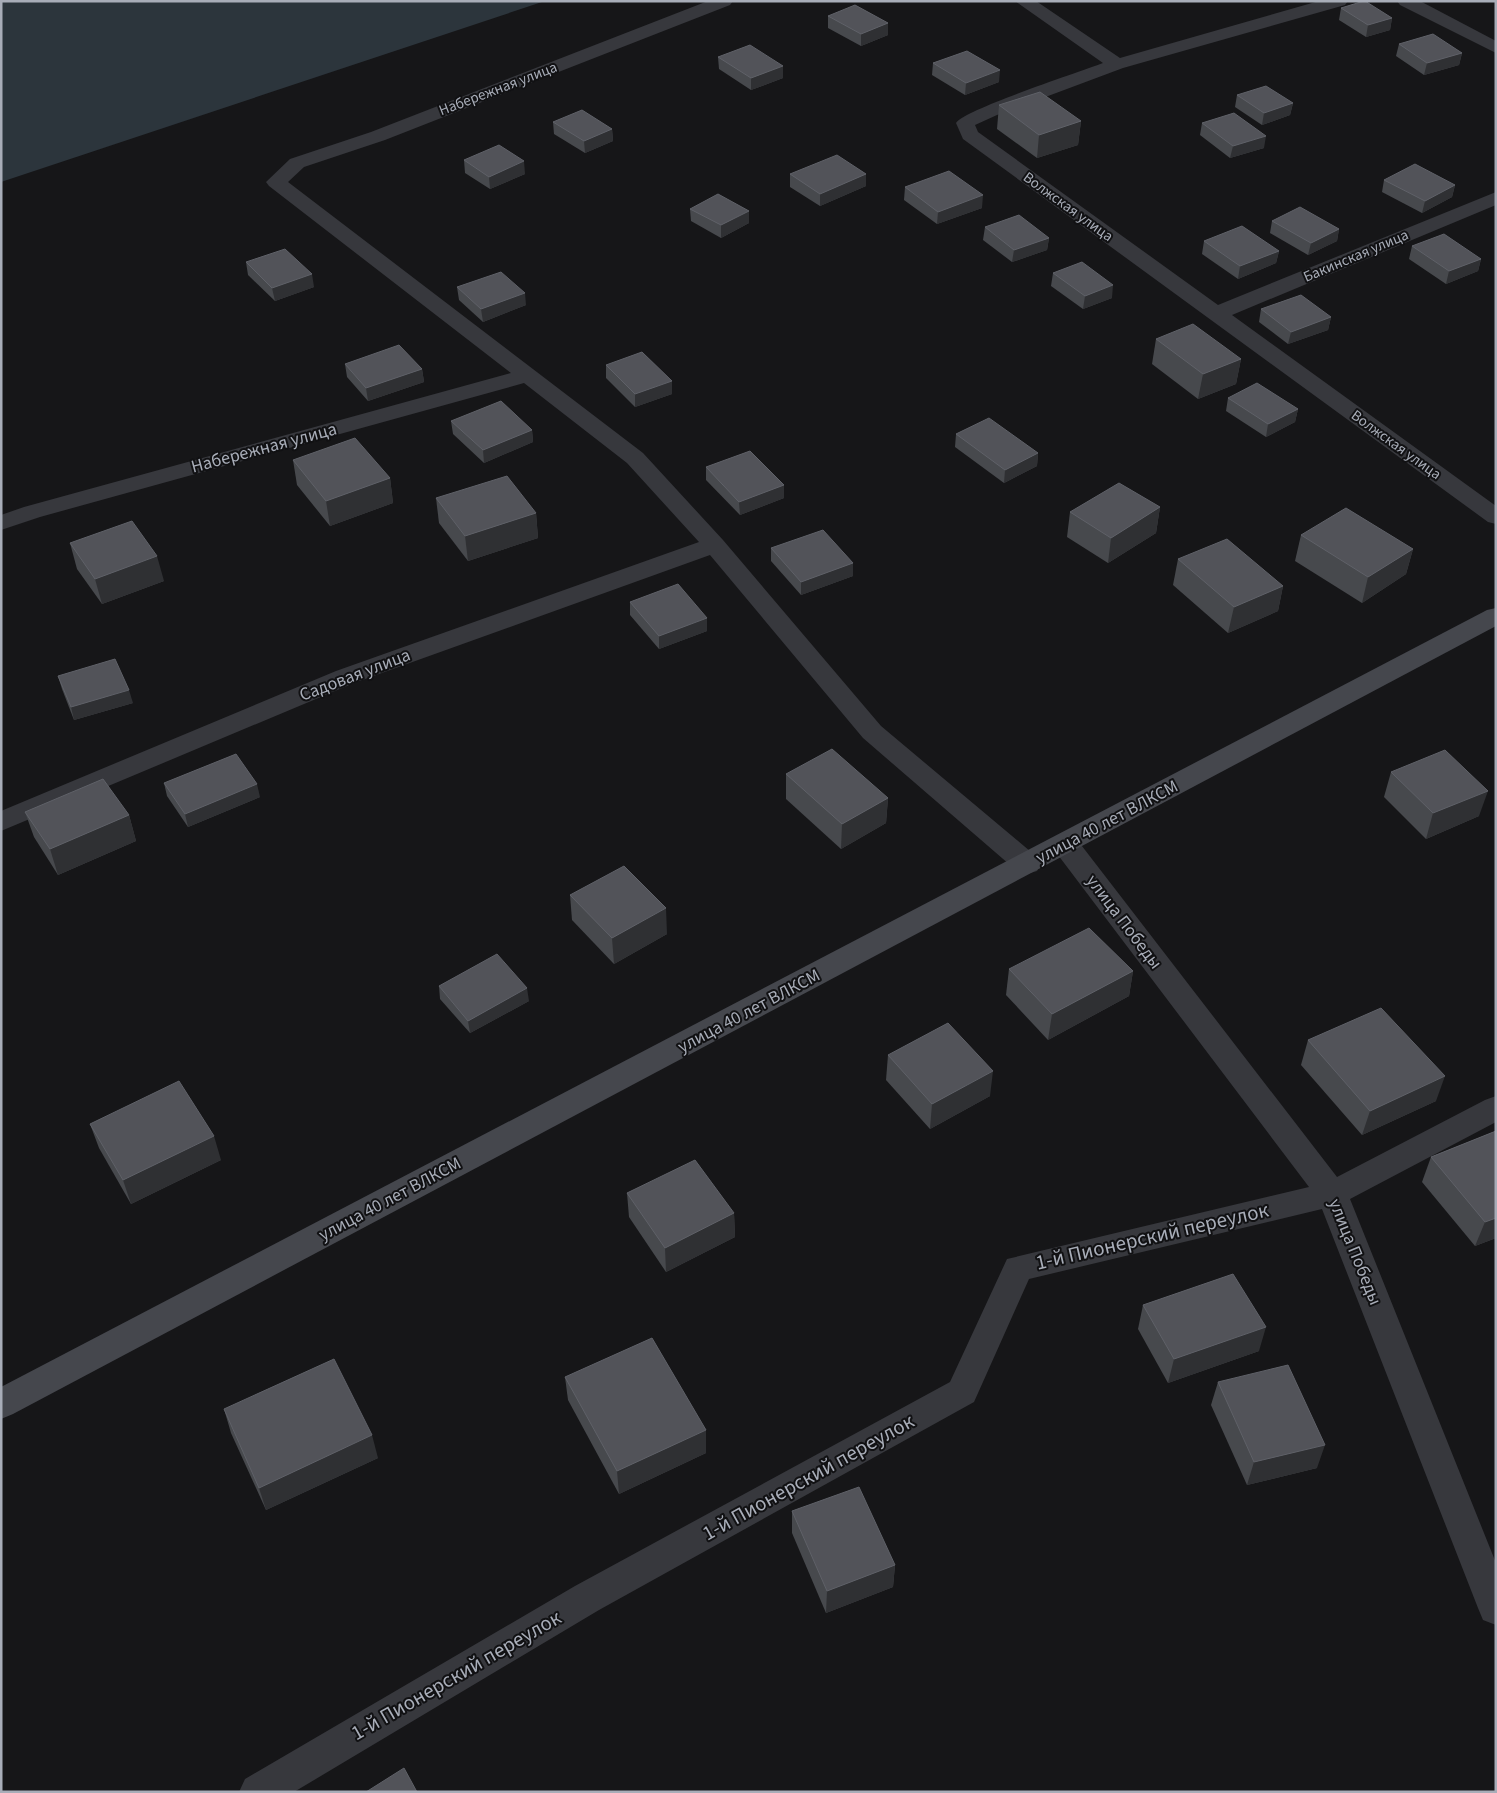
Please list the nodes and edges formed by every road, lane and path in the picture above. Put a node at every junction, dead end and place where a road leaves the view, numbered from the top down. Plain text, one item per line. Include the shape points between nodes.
1 (724, 1) edge
2 (1024, 1) edge
3 (1339, 1) edge
4 (1406, 1) edge
5 (1496, 48) edge
6 (1117, 64) junction
7 (1496, 198) edge
8 (1216, 314) junction
9 (528, 375) junction
10 (1496, 517) edge
11 (1, 523) edge
12 (715, 545) junction
13 (1496, 616) edge
14 (1, 822) edge
15 (1065, 844) junction
16 (1027, 864) junction
17 (1496, 1108) edge
18 (1332, 1194) junction
19 (1, 1404) edge
20 (1496, 1608) edge
21 (258, 1792) edge

1 - 9 street, Набережная улица via 378,136 297,163 276,182
2 - 6 street
3 - 6 street, Волжская улица
4 - 5 street
6 - 8 street, Волжская улица via 965,123 970,135
7 - 8 street, Бакинская улица
8 - 10 street, Волжская улица
9 - 11 street, Набережная улица
9 - 12 street via 635,458
12 - 14 street, Садовая улица via 345,677
12 - 16 street via 872,732
13 - 15 street, улица 40 лет ВЛКСМ
15 - 16 street, улица 40 лет ВЛКСМ
15 - 18 street, улица Победы
16 - 19 street, улица 40 лет ВЛКСМ
17 - 18 street
18 - 20 street, улица Победы
18 - 21 street, 1-й Пионерский переулок via 1018,1268 962,1392 587,1598

